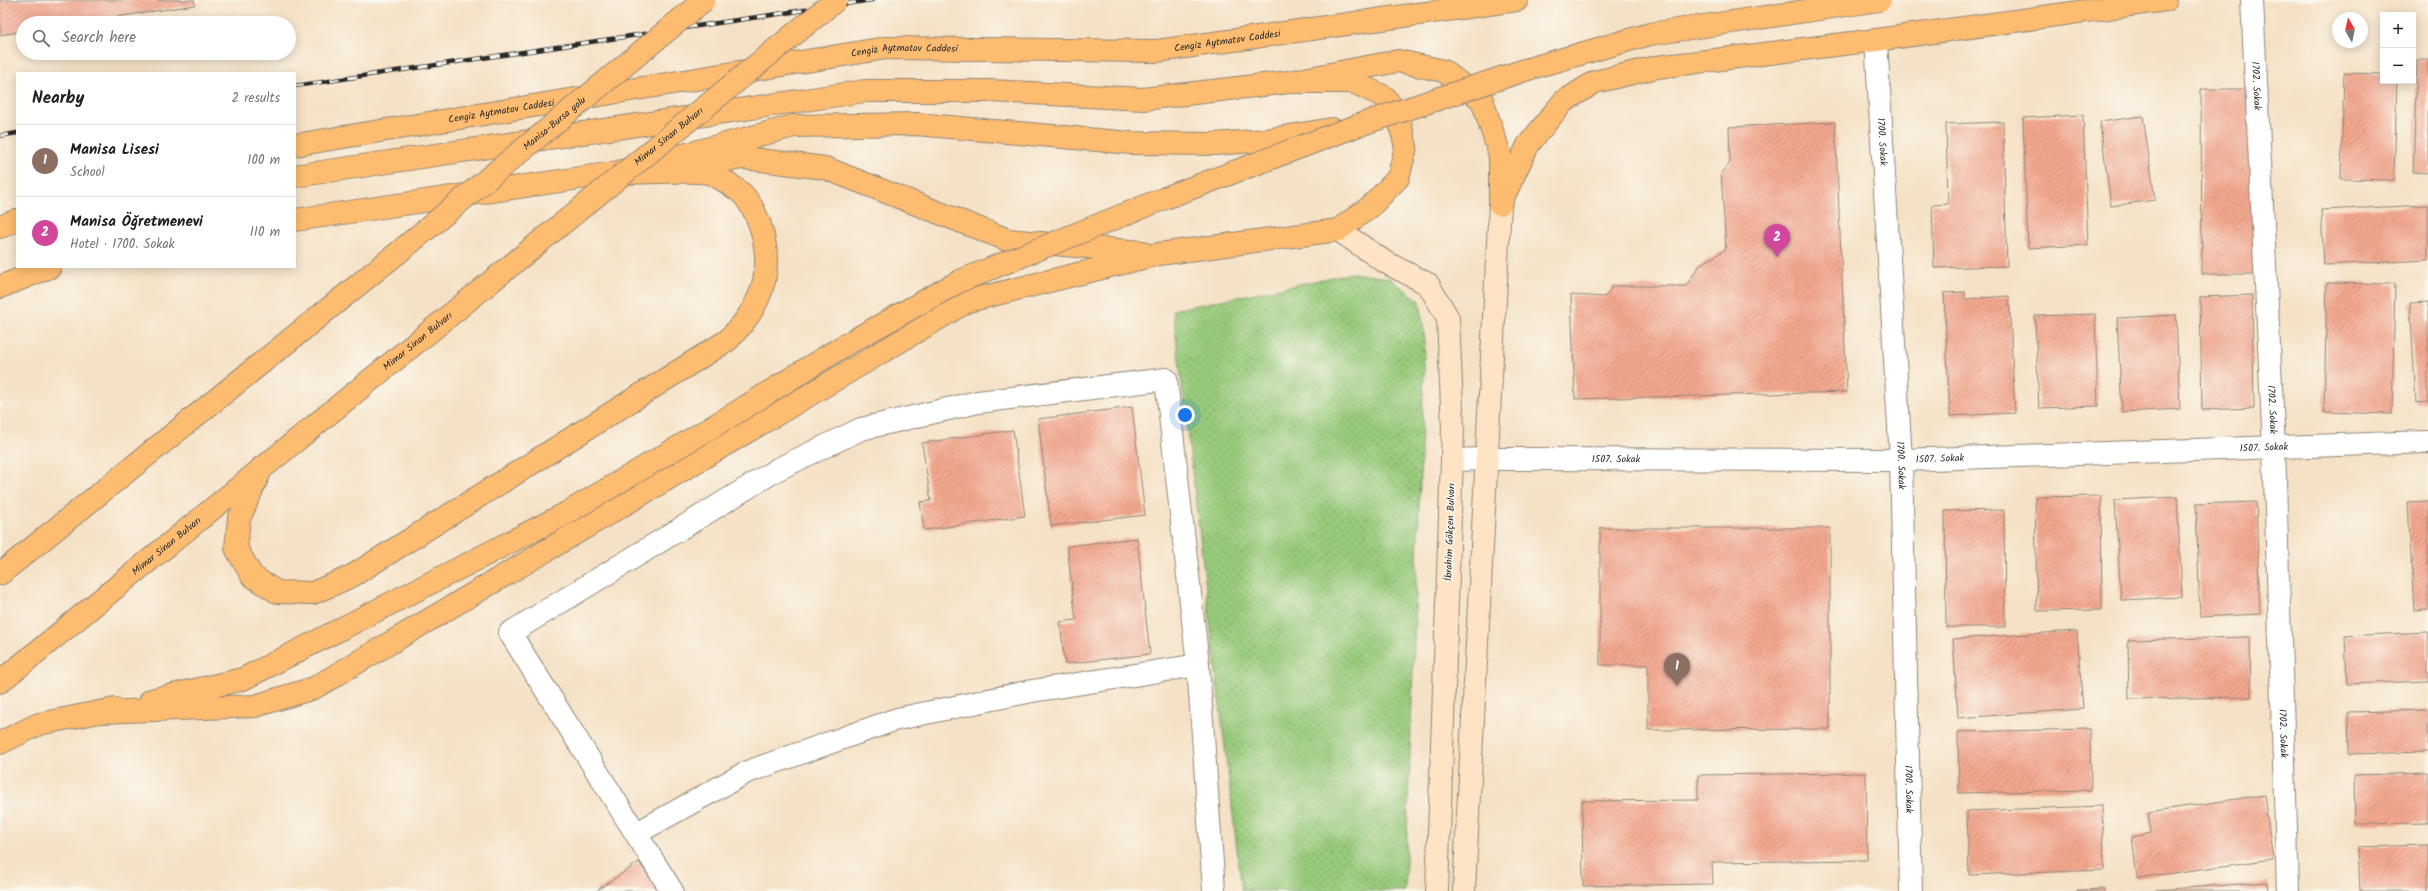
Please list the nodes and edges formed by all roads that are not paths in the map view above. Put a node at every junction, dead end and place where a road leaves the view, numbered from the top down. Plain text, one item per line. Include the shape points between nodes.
1 (704, 0) edge
2 (836, 0) edge
3 (1517, 0) edge
4 (1880, 0) edge
5 (2166, 0) edge
6 (2252, 0) edge
7 (1876, 40) junction
8 (1289, 82) junction
9 (1359, 125) junction
10 (296, 145) edge
11 (614, 173) junction
12 (296, 176) edge
13 (1500, 204) junction
14 (16, 220) edge
15 (16, 220) edge
16 (296, 220) edge
17 (0, 222) edge
18 (0, 227) edge
19 (1338, 230) junction
20 (1159, 254) junction
21 (48, 268) edge
22 (0, 287) edge
23 (2428, 442) edge
24 (2274, 448) junction
25 (1487, 459) junction
26 (1452, 460) junction
27 (1901, 460) junction
28 (262, 467) junction
29 (0, 574) edge
30 (1198, 665) junction
31 (0, 682) edge
32 (100, 712) junction
33 (0, 743) edge
34 (637, 833) junction
35 (672, 891) edge
36 (1214, 891) edge
37 (1437, 891) edge
38 (1464, 891) edge
39 (1911, 891) edge
40 (2288, 891) edge

1 - 29 main road, Manisa-Bursa yolu, bridge via 405,247
2 - 28 main road, Mimar Sinan Bulvarı, bridge
3 - 10 main road, Cengiz Aytmatov Caddesi via 1157,51 886,48
4 - 9 main road, bridge via 1650,34 1528,69
5 - 7 main road
6 - 24 street, 1702. Sokak
7 - 13 main road via 1656,67 1594,82 1563,102 1528,145
7 - 27 street, 1700. Sokak
8 - 12 main road via 1143,99 991,91 865,91
8 - 13 main road via 1398,61 1444,71 1482,100 1500,155
8 - 19 main road via 1353,82 1385,97 1398,116 1406,147 1398,178 1370,207
9 - 11 main road, bridge via 1266,140 1216,144 1131,143 916,124 794,126
9 - 32 main road, bridge via 1165,198 960,281 845,345 565,514 243,679
11 - 16 main road
11 - 20 main road via 744,158 825,168 1008,240
11 - 28 main road via 710,173 745,196 761,224 766,247 764,275 759,298 746,322 728,340 352,576 313,593 277,592 252,576 236,548 238,519
13 - 25 main road
14 - 17 main road
15 - 18 main road
19 - 20 main road
19 - 26 main road, İbrahim Gökçen Bulvarı via 1385,262 1428,284 1448,318 1452,383
20 - 32 main road via 968,302 314,688 255,706
21 - 22 main road
23 - 24 street, 1507. Sokak
24 - 27 street, 1507. Sokak
24 - 40 street, 1702. Sokak
25 - 26 street, 1507. Sokak
25 - 27 street, 1507. Sokak
25 - 38 main road
26 - 37 main road, İbrahim Gökçen Bulvarı
27 - 39 street, 1700. Sokak
28 - 31 main road, Mimar Sinan Bulvarı
30 - 34 street via 1032,691 897,719 747,772
30 - 34 street via 1166,379 978,402 861,429 778,469 510,633
30 - 36 street
32 - 33 main road via 39,724
34 - 35 street

